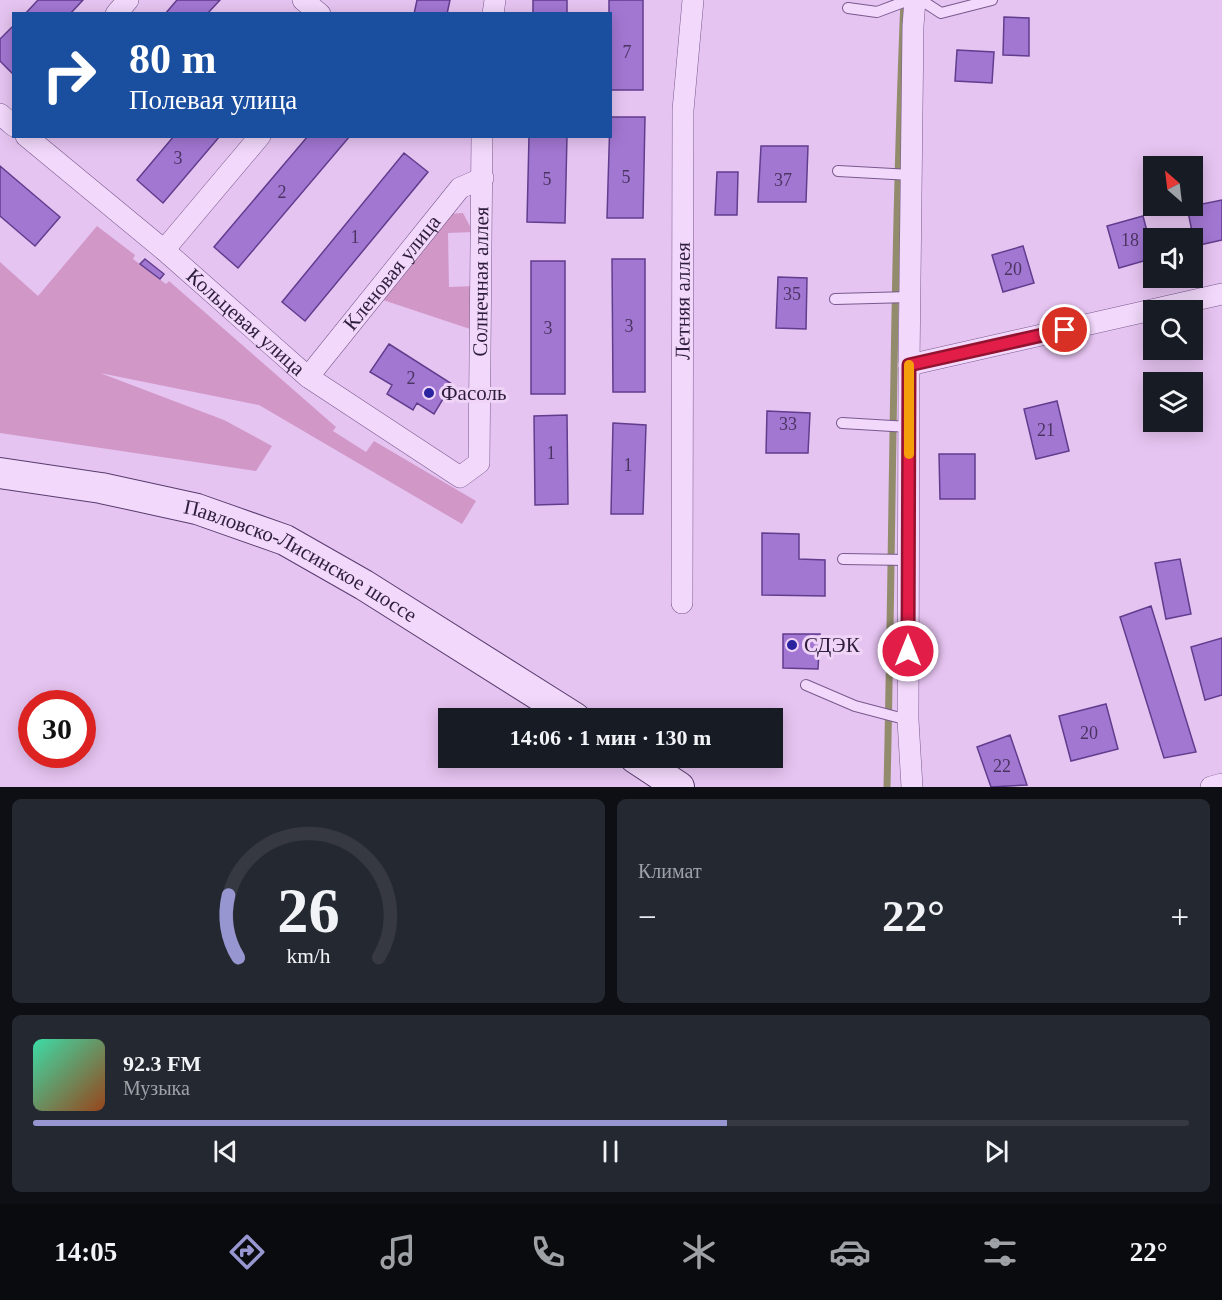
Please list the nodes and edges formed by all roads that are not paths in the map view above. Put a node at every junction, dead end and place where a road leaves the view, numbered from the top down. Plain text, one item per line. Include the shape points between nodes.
1 (128, 0) edge
2 (303, 0) edge
3 (693, 0) edge
4 (909, 0) edge
5 (915, 0) edge
6 (921, 0) edge
7 (992, 0) edge
8 (848, 8) dead end
9 (118, 12) edge
10 (318, 12) edge
11 (29, 138) edge
12 (258, 138) edge
13 (482, 138) edge
14 (838, 171) dead end
15 (911, 175) junction
16 (483, 178) junction
17 (164, 250) junction
18 (1222, 294) edge
19 (910, 297) junction
20 (835, 299) dead end
21 (909, 365) junction
22 (308, 377) junction
23 (842, 423) dead end
24 (909, 427) junction
25 (479, 464) joint
26 (0, 473) edge
27 (843, 559) dead end
28 (908, 560) junction
29 (682, 603) dead end
30 (806, 686) dead end
31 (559, 708) edge
32 (908, 720) junction
33 (650, 768) edge
34 (1222, 784) edge
35 (679, 787) edge
36 (912, 787) edge
37 (1210, 787) edge

1 - 9 street
2 - 10 street
3 - 29 street, Летняя аллея via 683,110
4 - 8 lane via 877,12
5 - 15 street
6 - 7 lane via 940,13
11 - 17 street, Кольцевая улица
12 - 17 street
13 - 16 street, Солнечная аллея
14 - 15 lane
15 - 19 street
16 - 22 street, Кленовая улица via 460,188
16 - 25 street, Солнечная аллея
17 - 22 street, Кольцевая улица
18 - 21 street
19 - 20 lane
19 - 21 street
21 - 24 street
22 - 25 street, Кольцевая улица via 460,477
23 - 24 lane
24 - 28 street
26 - 31 main road, Павловско-Лисинское шоссе via 101,488 197,509 285,540
27 - 28 lane
28 - 32 street
30 - 32 lane via 855,706
32 - 36 street
33 - 35 main road
34 - 37 street

